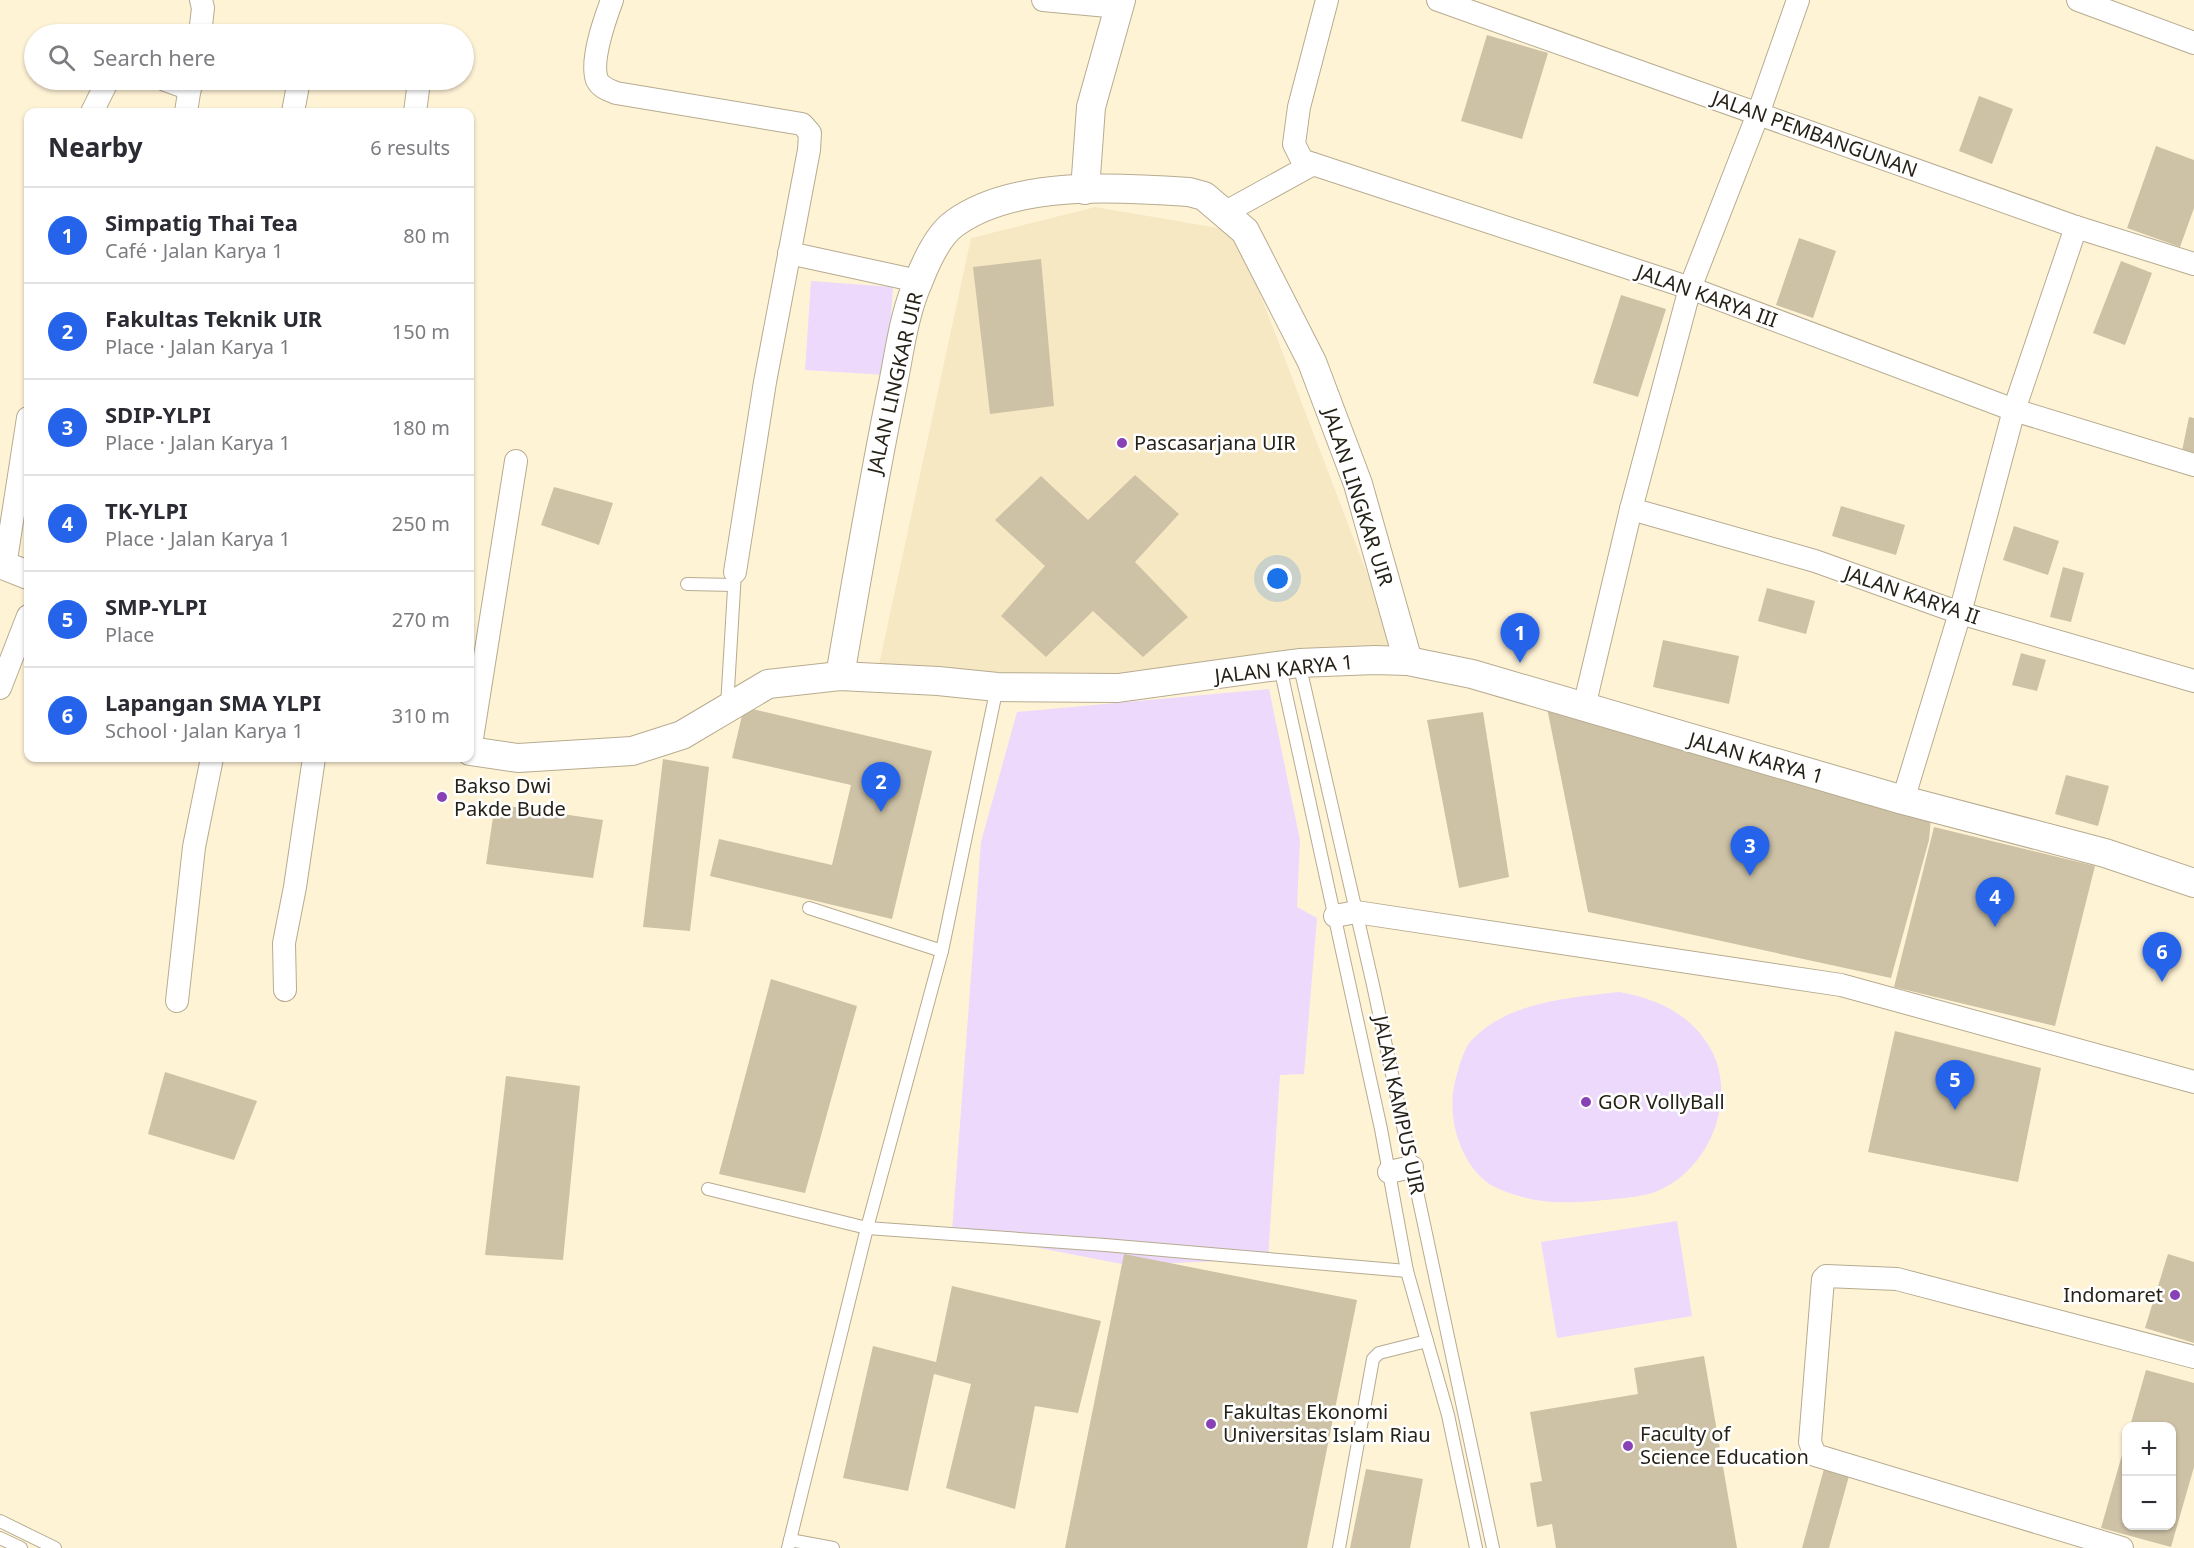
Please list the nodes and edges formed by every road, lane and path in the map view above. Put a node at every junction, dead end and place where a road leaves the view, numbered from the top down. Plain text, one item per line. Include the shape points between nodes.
1 (201, 0) edge
2 (612, 0) edge
3 (1043, 0) edge
4 (1328, 0) edge
5 (1438, 0) edge
6 (1798, 0) edge
7 (2078, 0) edge
8 (1120, 4) edge
9 (2127, 9) edge
10 (201, 24) edge
11 (2194, 43) edge
12 (103, 90) edge
13 (189, 90) edge
14 (297, 90) edge
15 (418, 90) edge
16 (94, 108) edge
17 (187, 108) edge
18 (294, 108) edge
19 (416, 108) edge
20 (1758, 114) junction
21 (1313, 164) junction
22 (1085, 190) junction
23 (1226, 212) junction
24 (2076, 227) junction
25 (789, 253) junction
26 (2194, 264) edge
27 (918, 281) junction
28 (1690, 288) junction
29 (2014, 410) junction
30 (24, 453) edge
31 (516, 461) dead end
32 (2194, 465) edge
33 (1631, 509) junction
34 (11, 568) edge
35 (735, 579) junction
36 (687, 584) dead end
37 (1960, 613) junction
38 (24, 626) edge
39 (1408, 661) junction
40 (1289, 665) junction
41 (840, 676) junction
42 (2194, 681) edge
43 (997, 687) junction
44 (0, 688) edge
45 (727, 707) junction
46 (1584, 707) junction
47 (474, 726) edge
48 (474, 752) edge
49 (211, 762) edge
50 (313, 762) edge
51 (1903, 800) junction
52 (2194, 883) edge
53 (809, 908) dead end
54 (1346, 914) junction
55 (942, 951) junction
56 (285, 990) dead end
57 (177, 1001) dead end
58 (2194, 1082) edge
59 (1412, 1167) junction
60 (1389, 1172) junction
61 (708, 1189) dead end
62 (867, 1228) junction
63 (1407, 1271) junction
64 (1427, 1341) junction
65 (2194, 1357) edge
66 (0, 1521) edge
67 (0, 1538) edge
68 (789, 1544) edge
69 (17, 1547) edge
70 (55, 1548) edge
71 (833, 1548) edge
72 (1339, 1548) edge
73 (1476, 1548) edge
74 (1493, 1548) edge
75 (2122, 1548) edge

1 - 10 street
2 - 25 street via 600,30 596,71 605,89 807,128 809,150
3 - 8 street
4 - 21 street via 1299,107 1294,144 1302,160
5 - 20 street, JALAN PEMBANGUNAN
6 - 20 street
7 - 9 street
8 - 22 street via 1091,107
9 - 11 street
12 - 16 street
13 - 17 street
14 - 18 street
15 - 19 street
20 - 24 street, JALAN PEMBANGUNAN
20 - 28 street
21 - 23 street
21 - 28 street, JALAN KARYA III
22 - 23 street, JALAN LINGKAR UIR via 1189,192 1204,196
22 - 27 street, JALAN LINGKAR UIR via 1021,195 992,203 954,224
23 - 39 street, JALAN LINGKAR UIR via 1245,231 1312,362 1358,483
24 - 26 street, JALAN PEMBANGUNAN
24 - 29 street
25 - 27 street
25 - 35 street
27 - 41 street, JALAN LINGKAR UIR via 870,493
28 - 29 street, JALAN KARYA III
28 - 33 street
29 - 32 street, JALAN KARYA III
29 - 37 street
30 - 34 street
31 - 47 street
33 - 37 street, JALAN KARYA II via 1815,561
33 - 46 street
35 - 36 lane
35 - 45 lane
37 - 42 street, JALAN KARYA II
37 - 51 street
38 - 44 street
39 - 40 street, JALAN KARYA 1
39 - 46 street, JALAN KARYA 1 via 1472,674
40 - 43 street, JALAN KARYA 1 via 1143,687
40 - 54 lane, JALAN KAMPUS UIR
40 - 54 lane, JALAN KAMPUS UIR
41 - 43 street, JALAN KARYA 1
41 - 45 street, JALAN KARYA 1 via 768,684
43 - 55 lane
45 - 48 street, JALAN KARYA 1 via 682,735 632,751 518,758
46 - 51 street, JALAN KARYA 1
49 - 57 street via 194,847
50 - 56 street via 284,943
51 - 52 street, JALAN KARYA 1 via 2105,853
53 - 55 lane
54 - 58 street via 1841,985
54 - 59 lane, JALAN KAMPUS UIR
54 - 60 lane, JALAN KAMPUS UIR
55 - 62 lane
59 - 60 street
59 - 74 lane, JALAN KAMPUS UIR
60 - 63 lane, JALAN KAMPUS UIR
61 - 62 lane
62 - 63 lane
62 - 68 lane
63 - 64 lane, JALAN KAMPUS UIR
64 - 72 lane via 1379,1353 1373,1359
64 - 73 lane, JALAN KAMPUS UIR via 1448,1414
65 - 75 street via 1897,1279 1823,1279 1810,1442 1815,1455
66 - 70 lane
67 - 69 lane
68 - 71 lane

